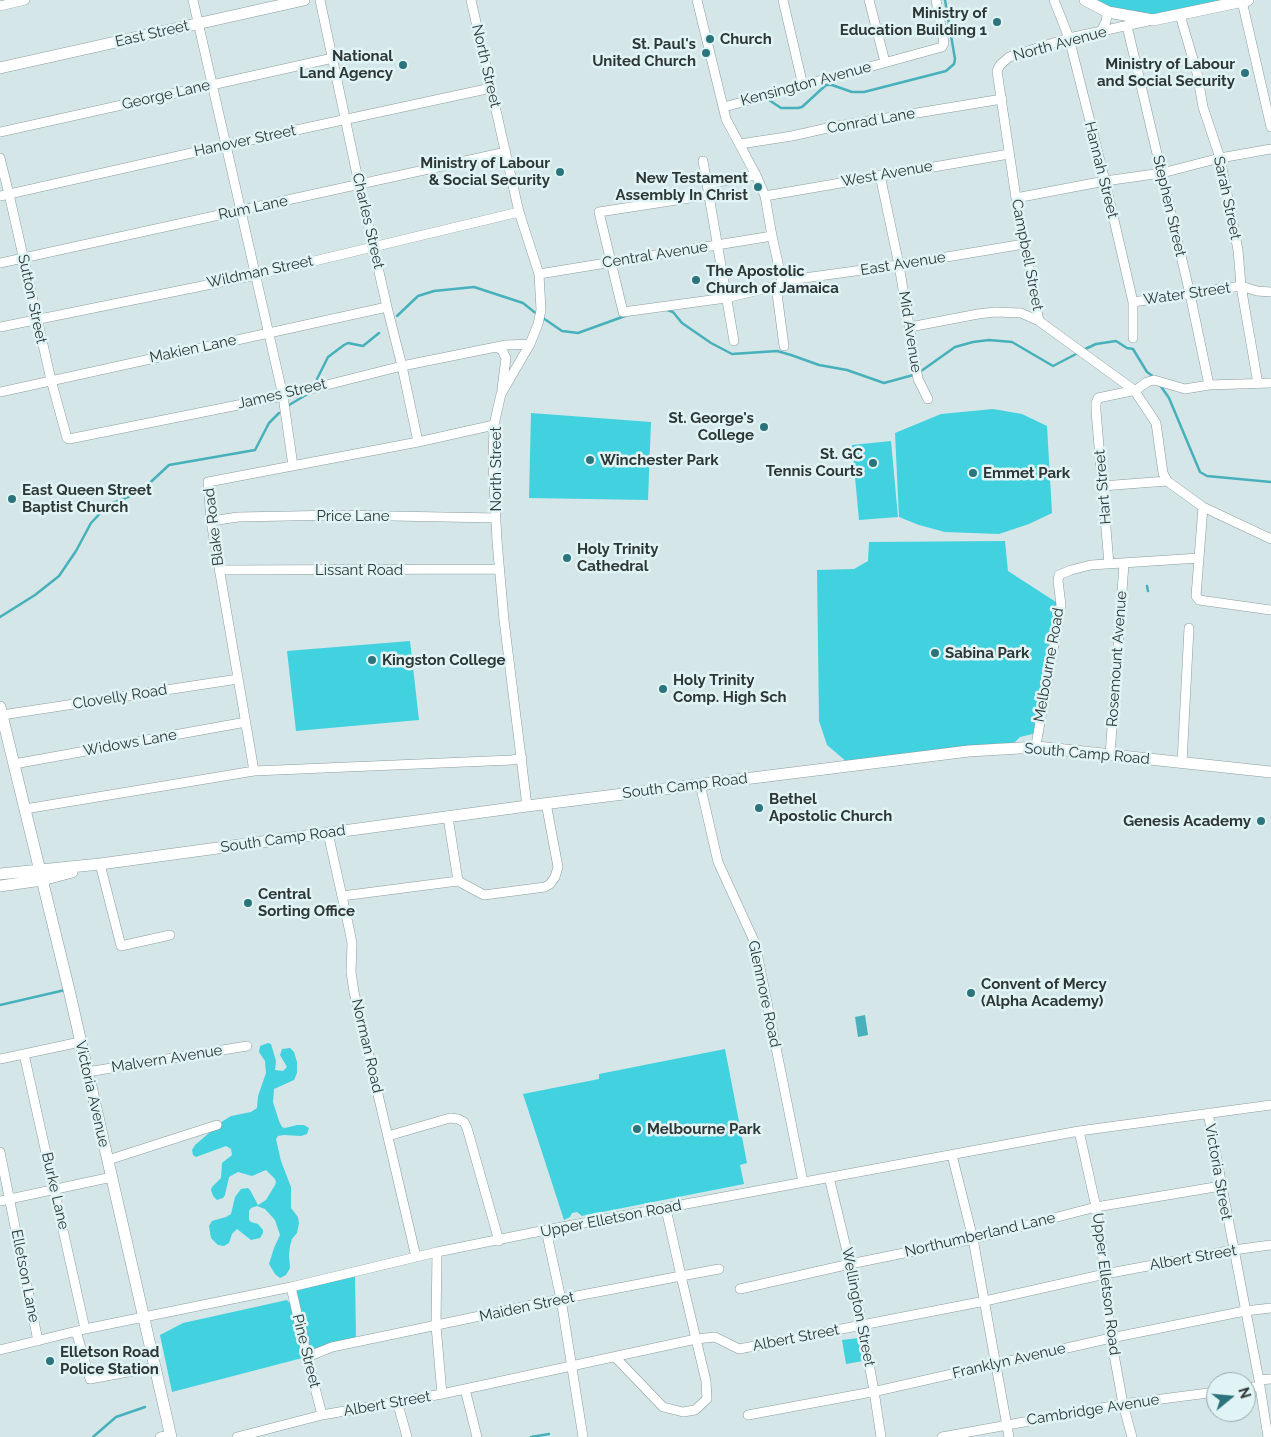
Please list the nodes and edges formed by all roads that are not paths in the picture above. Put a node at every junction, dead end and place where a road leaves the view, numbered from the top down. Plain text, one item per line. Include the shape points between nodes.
1 (25, 0) edge
2 (194, 0) edge
3 (304, 0) edge
4 (320, 0) edge
5 (471, 0) edge
6 (697, 0) edge
7 (783, 0) edge
8 (870, 0) edge
9 (936, 0) edge
10 (1054, 0) edge
11 (1085, 0) edge
12 (1245, 1) edge
13 (0, 6) edge
14 (1108, 12) junction
15 (1180, 15) junction
16 (1153, 20) junction
17 (199, 23) junction
18 (1126, 26) junction
19 (1101, 32) junction
20 (1068, 38) junction
21 (333, 58) junction
22 (885, 62) junction
23 (0, 68) edge
24 (214, 85) junction
25 (803, 86) junction
26 (490, 88) junction
27 (1002, 99) junction
28 (724, 107) junction
29 (346, 119) junction
30 (1271, 127) edge
31 (0, 132) edge
32 (740, 144) junction
33 (227, 145) junction
34 (1271, 149) edge
35 (506, 152) junction
36 (1009, 154) junction
37 (0, 158) edge
38 (1220, 158) junction
39 (703, 161) dead end
40 (1162, 173) junction
41 (756, 175) junction
42 (880, 175) junction
43 (1105, 182) junction
44 (359, 184) junction
45 (706, 184) junction
46 (10, 194) junction
47 (708, 195) junction
48 (0, 196) edge
49 (766, 196) junction
50 (1016, 198) junction
51 (242, 210) junction
52 (520, 212) junction
53 (772, 236) junction
54 (1024, 244) junction
55 (718, 245) junction
56 (373, 246) junction
57 (23, 257) junction
58 (611, 262) junction
59 (0, 263) edge
60 (899, 266) junction
61 (539, 274) junction
62 (256, 275) junction
63 (779, 284) junction
64 (1241, 286) junction
65 (1271, 292) edge
66 (1190, 294) junction
67 (726, 298) junction
68 (1133, 302) junction
69 (387, 307) junction
70 (36, 319) junction
71 (1039, 321) junction
72 (910, 326) junction
73 (0, 327) edge
74 (269, 333) junction
75 (1133, 338) dead end
76 (734, 341) dead end
77 (530, 344) junction
78 (784, 346) dead end
79 (496, 347) junction
80 (402, 366) junction
81 (51, 380) junction
82 (1271, 383) edge
83 (1258, 384) junction
84 (1209, 385) junction
85 (1134, 390) junction
86 (0, 392) edge
87 (501, 394) junction
88 (283, 396) junction
89 (928, 399) dead end
90 (494, 425) junction
91 (68, 438) joint
92 (418, 442) junction
93 (293, 466) junction
94 (1167, 481) junction
95 (1102, 486) junction
96 (1203, 507) junction
97 (496, 518) junction
98 (211, 521) junction
99 (1271, 539) edge
100 (1199, 558) junction
101 (1109, 564) junction
102 (1124, 564) junction
103 (499, 569) junction
104 (219, 570) junction
105 (1271, 610) edge
106 (1189, 628) dead end
107 (238, 679) junction
108 (1, 711) edge
109 (246, 722) junction
110 (1037, 747) junction
111 (1110, 754) junction
112 (522, 758) junction
113 (1182, 763) junction
114 (14, 764) junction
115 (254, 771) junction
116 (1271, 772) edge
117 (700, 784) junction
118 (546, 803) junction
119 (527, 806) junction
120 (25, 809) junction
121 (448, 817) junction
122 (328, 833) junction
123 (100, 864) junction
124 (0, 874) edge
125 (41, 875) junction
126 (458, 881) junction
127 (0, 886) edge
128 (342, 896) junction
129 (170, 935) dead end
130 (80, 1042) junction
131 (247, 1046) dead end
132 (24, 1054) junction
133 (0, 1059) edge
134 (87, 1072) junction
135 (1271, 1106) edge
136 (1208, 1113) junction
137 (217, 1125) dead end
138 (1079, 1131) junction
139 (388, 1136) junction
140 (0, 1152) edge
141 (952, 1155) junction
142 (108, 1160) junction
143 (112, 1177) junction
144 (829, 1178) junction
145 (802, 1182) junction
146 (1221, 1186) junction
147 (54, 1190) junction
148 (5, 1200) edge
149 (1096, 1207) junction
150 (666, 1209) junction
151 (546, 1230) junction
152 (973, 1239) junction
153 (499, 1241) junction
154 (1271, 1245) edge
155 (1233, 1250) junction
156 (437, 1252) junction
157 (416, 1257) junction
158 (850, 1264) junction
159 (719, 1268) dead end
160 (1105, 1274) junction
161 (681, 1276) junction
162 (291, 1287) junction
163 (740, 1289) dead end
164 (561, 1299) junction
165 (985, 1301) junction
166 (1271, 1308) edge
167 (1245, 1311) junction
168 (145, 1318) junction
169 (862, 1325) junction
170 (436, 1326) junction
171 (81, 1330) junction
172 (1111, 1338) junction
173 (696, 1339) junction
174 (38, 1340) junction
175 (0, 1349) edge
176 (307, 1357) junction
177 (615, 1357) junction
178 (996, 1364) junction
179 (572, 1366) junction
180 (155, 1367) junction
181 (1271, 1379) edge
182 (1259, 1383) junction
183 (1256, 1384) edge
184 (465, 1389) junction
185 (874, 1391) junction
186 (1206, 1393) edge
187 (442, 1394) junction
188 (397, 1401) junction
189 (1123, 1404) junction
190 (322, 1415) junction
191 (748, 1416) dead end
192 (1007, 1424) junction
193 (167, 1436) edge
194 (237, 1437) edge
195 (406, 1437) edge
196 (477, 1437) edge
197 (583, 1437) edge
198 (881, 1437) edge
199 (942, 1437) edge
200 (1009, 1437) edge
201 (1132, 1437) edge
202 (1268, 1437) edge

1 - 13 street
2 - 17 street
3 - 17 main road, East Street
4 - 21 street, Charles Street
5 - 26 street, North Street
6 - 28 street
7 - 25 street
8 - 22 street, Kensington Avenue
9 - 22 street via 943,46
10 - 20 street, Hannah Street
11 - 14 main road
12 - 15 main road
12 - 30 street
14 - 16 main road
14 - 19 street
15 - 16 main road
15 - 38 street, Sarah Street via 1198,73 1203,107
16 - 18 street, North Avenue
17 - 23 main road, East Street
17 - 24 street
18 - 19 street, North Avenue
18 - 40 street, Stephen Street
19 - 20 street, North Avenue
20 - 27 street, North Avenue via 1003,60 998,71
20 - 43 street, Hannah Street
21 - 24 street, George Lane
21 - 29 street, Charles Street
22 - 25 street, Kensington Avenue
24 - 31 street, George Lane
24 - 33 street
25 - 28 street, Kensington Avenue
26 - 29 street, Hanover Street
26 - 35 street, North Street
27 - 32 street, Conrad Lane
27 - 36 street, North Avenue
28 - 32 street via 726,119
29 - 33 street, Hanover Street
29 - 44 street, Charles Street
32 - 41 street
33 - 46 street, Hanover Street
33 - 51 street
34 - 38 street
35 - 44 street, Rum Lane
35 - 52 street, North Street
36 - 42 street, West Avenue
36 - 50 street, Campbell Street
37 - 46 street, Sutton Street
38 - 40 street
38 - 64 street, Sarah Street via 1238,250
39 - 45 street
40 - 43 street
40 - 66 street, Stephen Street
41 - 45 street
41 - 49 street
42 - 49 street, West Avenue
42 - 60 street, Mid Avenue
43 - 50 street
43 - 68 street, Hannah Street
44 - 51 street, Rum Lane
44 - 56 street, Charles Street
45 - 47 street
46 - 48 street, Hanover Street
46 - 57 street, Sutton Street
47 - 55 street
47 - 58 street via 599,212
49 - 53 street
50 - 54 street, Campbell Street
51 - 57 street, Rum Lane
51 - 62 street
52 - 56 street, Wildman Street
52 - 61 street, North Street
53 - 55 street, Central Avenue
53 - 63 street
54 - 60 street, East Avenue
54 - 71 street, Campbell Street
55 - 58 street, Central Avenue
55 - 67 street
56 - 62 street, Wildman Street
56 - 69 street, Charles Street
57 - 59 street, Rum Lane
57 - 70 street, Sutton Street
58 - 61 street, Central Avenue
58 - 67 street, East Avenue via 623,312
60 - 63 street, East Avenue
60 - 72 street, Mid Avenue
61 - 77 street, North Street via 541,310
62 - 70 street, Wildman Street
62 - 74 street
63 - 67 street, East Avenue
63 - 78 street
64 - 65 street, Water Street
64 - 66 street, Water Street
64 - 83 street, Sarah Street
66 - 68 street, Water Street
66 - 84 street, Stephen Street
67 - 76 street
68 - 75 street, Hannah Street
69 - 74 street, Makien Lane
69 - 80 street, Charles Street
70 - 73 street, Wildman Street
70 - 81 street, Sutton Street
71 - 72 street via 1021,314 995,312
71 - 85 street, Campbell Street
72 - 89 street, Mid Avenue via 918,379
74 - 81 street, Makien Lane
74 - 88 street
77 - 79 street, James Street
77 - 87 street, North Street
79 - 80 street, James Street
79 - 87 street via 506,358
80 - 88 street, James Street
80 - 92 street, Charles Street
81 - 86 street, Makien Lane
81 - 91 street, Sutton Street
82 - 83 street
83 - 84 street
84 - 85 street via 1185,389 1158,381 1147,382
85 - 94 street, Campbell Street via 1156,423 1163,474
85 - 95 street, Hart Street via 1098,398 1096,403
87 - 90 street, North Street
88 - 91 street, James Street
88 - 93 street
90 - 92 street, Blake Road
90 - 97 street, North Street
92 - 93 street, Blake Road
93 - 98 street, Blake Road via 209,481
94 - 95 street
94 - 96 street
95 - 101 street, Hart Street
96 - 99 street
96 - 100 street
97 - 98 street, Price Lane via 238,517
97 - 103 street, North Street
98 - 104 street, Blake Road
100 - 102 street, Melbourne Road
100 - 105 street via 1196,596 1199,600
101 - 102 street, Melbourne Road
101 - 110 street, Melbourne Road via 1059,575 1061,605
102 - 111 street, Rosemount Avenue
103 - 104 street, Lissant Road
103 - 112 street, North Street
104 - 107 street, Blake Road
106 - 113 street
107 - 108 street, Clovelly Road
107 - 109 street, Blake Road
108 - 114 main road, Victoria Avenue
109 - 114 street, Widows Lane
109 - 115 street, Blake Road
110 - 111 main road, South Camp Road
110 - 117 main road, South Camp Road via 969,751
111 - 113 main road, South Camp Road
112 - 115 street
112 - 119 street, North Street
113 - 116 main road, South Camp Road
114 - 120 main road, Victoria Avenue
115 - 120 street
117 - 118 main road, South Camp Road
117 - 145 street, Glenmore Road via 718,862 755,943
118 - 119 main road, South Camp Road
118 - 126 street via 558,868 550,884 484,895
119 - 121 main road, South Camp Road
120 - 125 main road, Victoria Avenue
121 - 122 main road, South Camp Road
121 - 126 street
122 - 123 main road, South Camp Road
122 - 128 street, Norman Road
123 - 125 main road, South Camp Road
123 - 129 street via 122,946
124 - 125 main road, South Camp Road
125 - 127 main road, South Camp Road
125 - 130 main road, Victoria Avenue
126 - 128 street
128 - 139 street, Norman Road via 352,943 354,992
130 - 132 street
130 - 134 main road, Victoria Avenue
131 - 134 street, Malvern Avenue
132 - 133 street
132 - 147 street, Burke Lane
134 - 142 main road, Victoria Avenue
135 - 136 street, Upper Elletson Road
136 - 138 street, Upper Elletson Road
136 - 146 street, Victoria Street
137 - 142 street
138 - 141 street, Upper Elletson Road
138 - 149 street, Upper Elletson Road
139 - 153 street via 450,1118 464,1122
139 - 157 street, Norman Road
140 - 148 street, Elletson Lane
141 - 144 street, Upper Elletson Road
141 - 152 street
142 - 143 main road, Victoria Avenue
143 - 147 street
143 - 168 main road, Victoria Avenue
144 - 145 street, Upper Elletson Road
144 - 158 street, Wellington Street
145 - 150 street, Upper Elletson Road
146 - 149 street, Northumberland Lane
146 - 155 street, Victoria Street
147 - 148 street
147 - 171 street, Burke Lane
148 - 174 street, Elletson Lane
149 - 152 street, Northumberland Lane
149 - 160 street, Upper Elletson Road
150 - 151 street, Upper Elletson Road
150 - 161 street
151 - 153 street, Upper Elletson Road
151 - 164 street
152 - 158 street, Northumberland Lane
152 - 165 street
153 - 156 street, Upper Elletson Road
154 - 155 street, Albert Street
155 - 160 street, Albert Street
155 - 167 street, Victoria Street
156 - 157 street, Upper Elletson Road
156 - 170 street
157 - 162 street, Upper Elletson Road
158 - 163 street, Northumberland Lane
158 - 169 street, Wellington Street
159 - 161 street, Maiden Street
160 - 165 street, Albert Street
160 - 172 street, Upper Elletson Road
161 - 164 street, Maiden Street
161 - 173 street
162 - 168 street, Upper Elletson Road
162 - 176 street, Pine Street
164 - 170 street, Maiden Street
164 - 179 street
165 - 169 street, Albert Street
165 - 178 street
166 - 167 street, Franklyn Avenue
167 - 172 street, Franklyn Avenue
167 - 182 street, Victoria Street
168 - 171 street, Upper Elletson Road
168 - 180 main road, Victoria Avenue
169 - 173 street, Albert Street via 739,1349 715,1337
169 - 185 street, Wellington Street
170 - 176 street, Maiden Street via 332,1347
170 - 187 street
171 - 174 street, Upper Elletson Road
171 - 180 street, Burke Lane via 90,1379
172 - 178 street, Franklyn Avenue
172 - 189 street, Upper Elletson Road
173 - 177 street, Albert Street
173 - 177 street via 707,1399 696,1410 683,1412 663,1407
174 - 175 street, Upper Elletson Road
176 - 190 street, Pine Street
177 - 179 street, Albert Street
178 - 185 street, Franklyn Avenue
178 - 192 street
179 - 184 street, Albert Street
179 - 197 street
180 - 193 main road, Victoria Avenue
181 - 182 street
182 - 183 street
182 - 202 street, Victoria Street
184 - 187 street, Albert Street
184 - 196 street
185 - 191 street, Franklyn Avenue
185 - 198 street, Wellington Street
186 - 189 street, Cambridge Avenue
187 - 188 street, Albert Street
188 - 190 street, Albert Street
188 - 195 street
189 - 192 street, Cambridge Avenue
189 - 201 street, Upper Elletson Road
190 - 194 street, Albert Street
192 - 199 street, Cambridge Avenue
192 - 200 street

